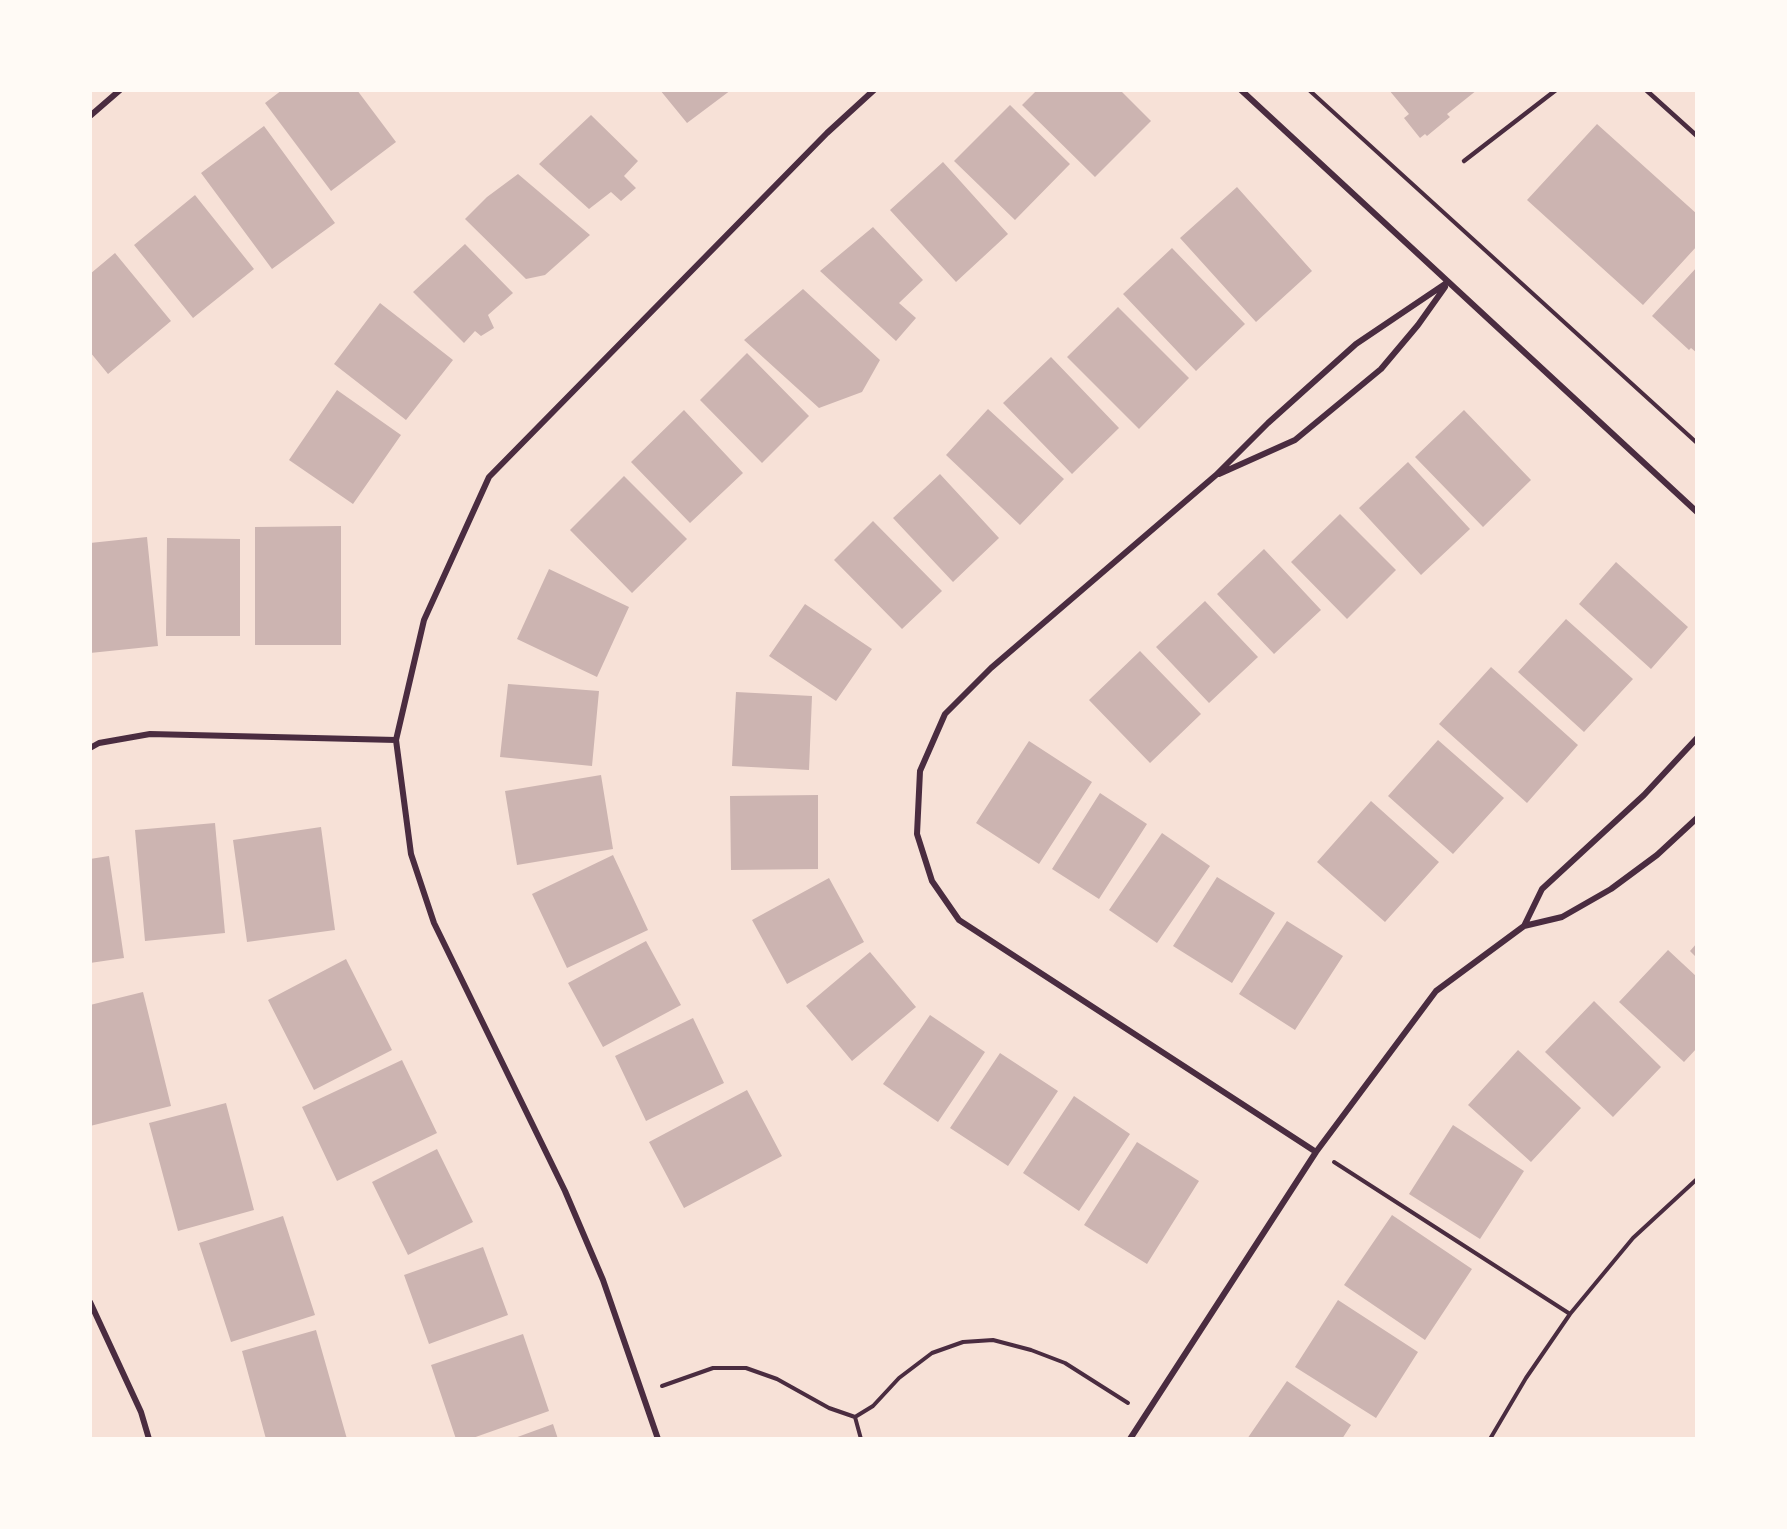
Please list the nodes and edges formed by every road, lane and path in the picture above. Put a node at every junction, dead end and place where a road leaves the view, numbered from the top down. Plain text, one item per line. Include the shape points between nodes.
1 (120, 90) edge
2 (874, 90) edge
3 (1241, 90) edge
4 (1309, 90) edge
5 (1556, 90) edge
6 (1646, 90) edge
7 (90, 116) edge
8 (1697, 136) edge
9 (1464, 160) dead end
10 (1448, 282) junction
11 (1697, 443) edge
12 (1216, 475) junction
13 (1697, 512) edge
14 (1697, 738) edge
15 (396, 740) junction
16 (90, 748) edge
17 (1697, 818) edge
18 (1524, 926) junction
19 (1317, 1152) junction
20 (1697, 1179) edge
21 (90, 1302) edge
22 (1570, 1314) junction
23 (642, 1394) junction
24 (1146, 1414) junction
25 (855, 1417) junction
26 (149, 1439) edge
27 (658, 1439) edge
28 (861, 1439) edge
29 (1130, 1439) edge
30 (1490, 1439) edge

1 - 7 street
2 - 15 street via 489,477 424,620
3 - 10 street
4 - 11 path
5 - 9 lane
6 - 8 lane
10 - 12 street via 1356,344
10 - 12 street via 1418,326 1381,369 1295,440
10 - 13 street
12 - 19 street via 991,668 945,714 920,771 917,834 932,881 959,920
14 - 18 street via 1644,795 1542,889
15 - 16 street via 150,734
15 - 23 street via 411,854 434,923 565,1191 603,1280
17 - 18 street via 1657,855 1611,889 1562,917
18 - 19 street via 1436,992
19 - 22 path
19 - 24 street
20 - 22 path via 1634,1238
21 - 26 street via 141,1412
22 - 30 path
23 - 25 path via 713,1368 746,1368
23 - 27 street
24 - 25 path via 1065,1363 993,1340 963,1342 932,1353 898,1378 873,1406
24 - 29 street
25 - 28 path

